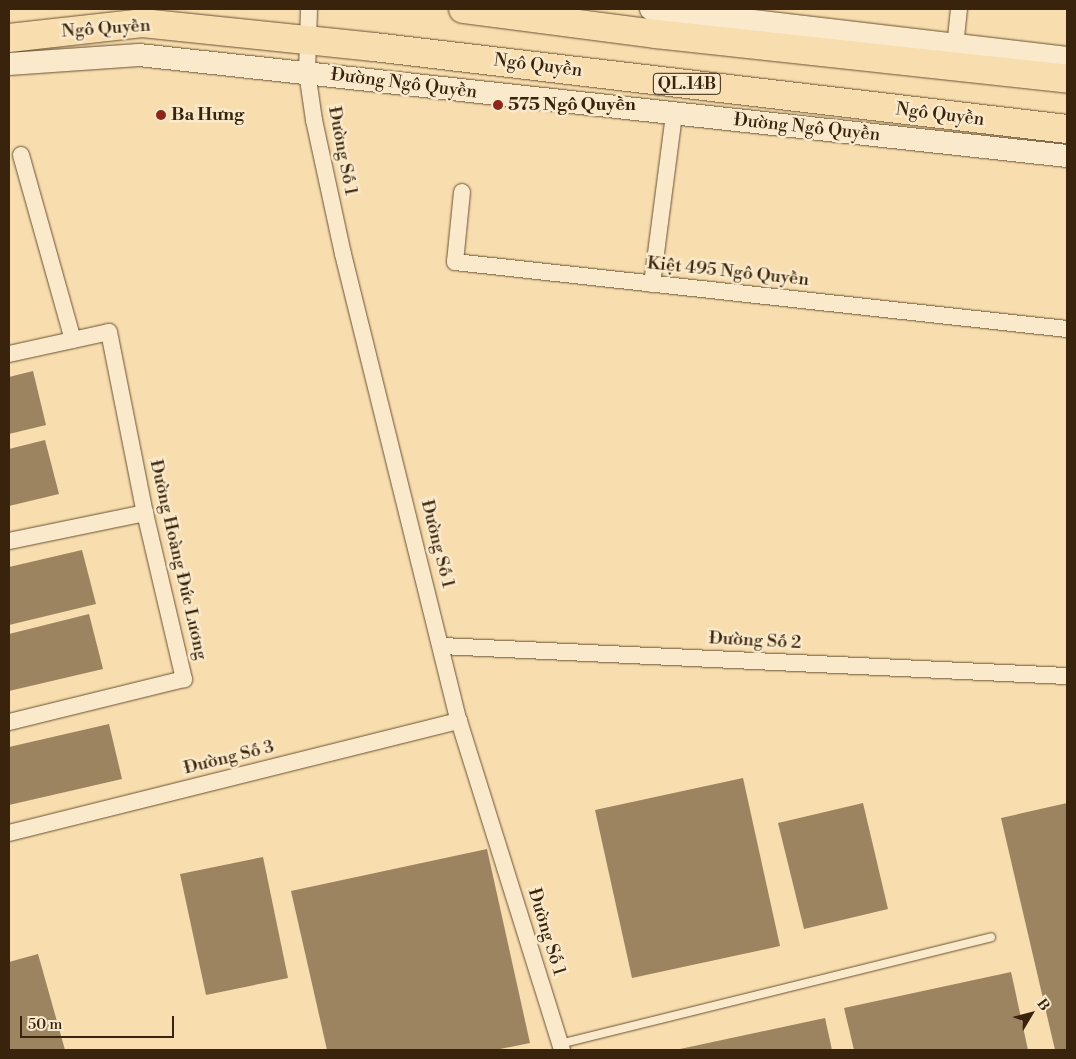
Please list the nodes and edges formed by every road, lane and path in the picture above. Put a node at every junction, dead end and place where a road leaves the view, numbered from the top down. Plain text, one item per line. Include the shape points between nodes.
1 (309, 9) edge
2 (463, 9) edge
3 (657, 9) edge
4 (959, 9) edge
5 (9, 38) edge
6 (308, 39) junction
7 (955, 46) junction
8 (1067, 58) edge
9 (9, 64) edge
10 (308, 72) junction
11 (1067, 79) edge
12 (674, 114) junction
13 (1067, 129) edge
14 (21, 156) dead end
15 (1067, 156) edge
16 (462, 192) dead end
17 (652, 284) junction
18 (1067, 329) edge
19 (73, 340) junction
20 (9, 354) edge
21 (145, 513) junction
22 (9, 540) edge
23 (442, 646) junction
24 (1067, 676) edge
25 (459, 721) junction
26 (9, 722) edge
27 (9, 833) edge
28 (991, 937) dead end
29 (561, 1047) edge

1 - 6 street, Đường Số 1
2 - 11 highway via 664,35
3 - 7 street
4 - 7 street
5 - 6 highway, Ngô Quyền / QL.14B via 142,23
6 - 10 street, Đường Số 1
6 - 13 highway, Ngô Quyền / QL.14B
7 - 8 street
9 - 10 street, Đường Ngô Quyền via 139,55
10 - 12 street, Đường Ngô Quyền
10 - 23 street, Đường Số 1 via 314,120 343,254
12 - 15 street, Đường Ngô Quyền
12 - 17 street
14 - 19 street
16 - 17 street, Kiệt 495 Ngô Quyền via 456,262
17 - 18 street, Kiệt 495 Ngô Quyền
19 - 20 street
19 - 21 street, Đường Hoàng Đức Lương via 109,332
21 - 22 street
21 - 26 street, Đường Hoàng Đức Lương via 184,679
23 - 24 street, Đường Số 2
23 - 25 street, Đường Số 1
25 - 27 street, Đường Số 3
25 - 29 street, Đường Số 1
28 - 29 lane

